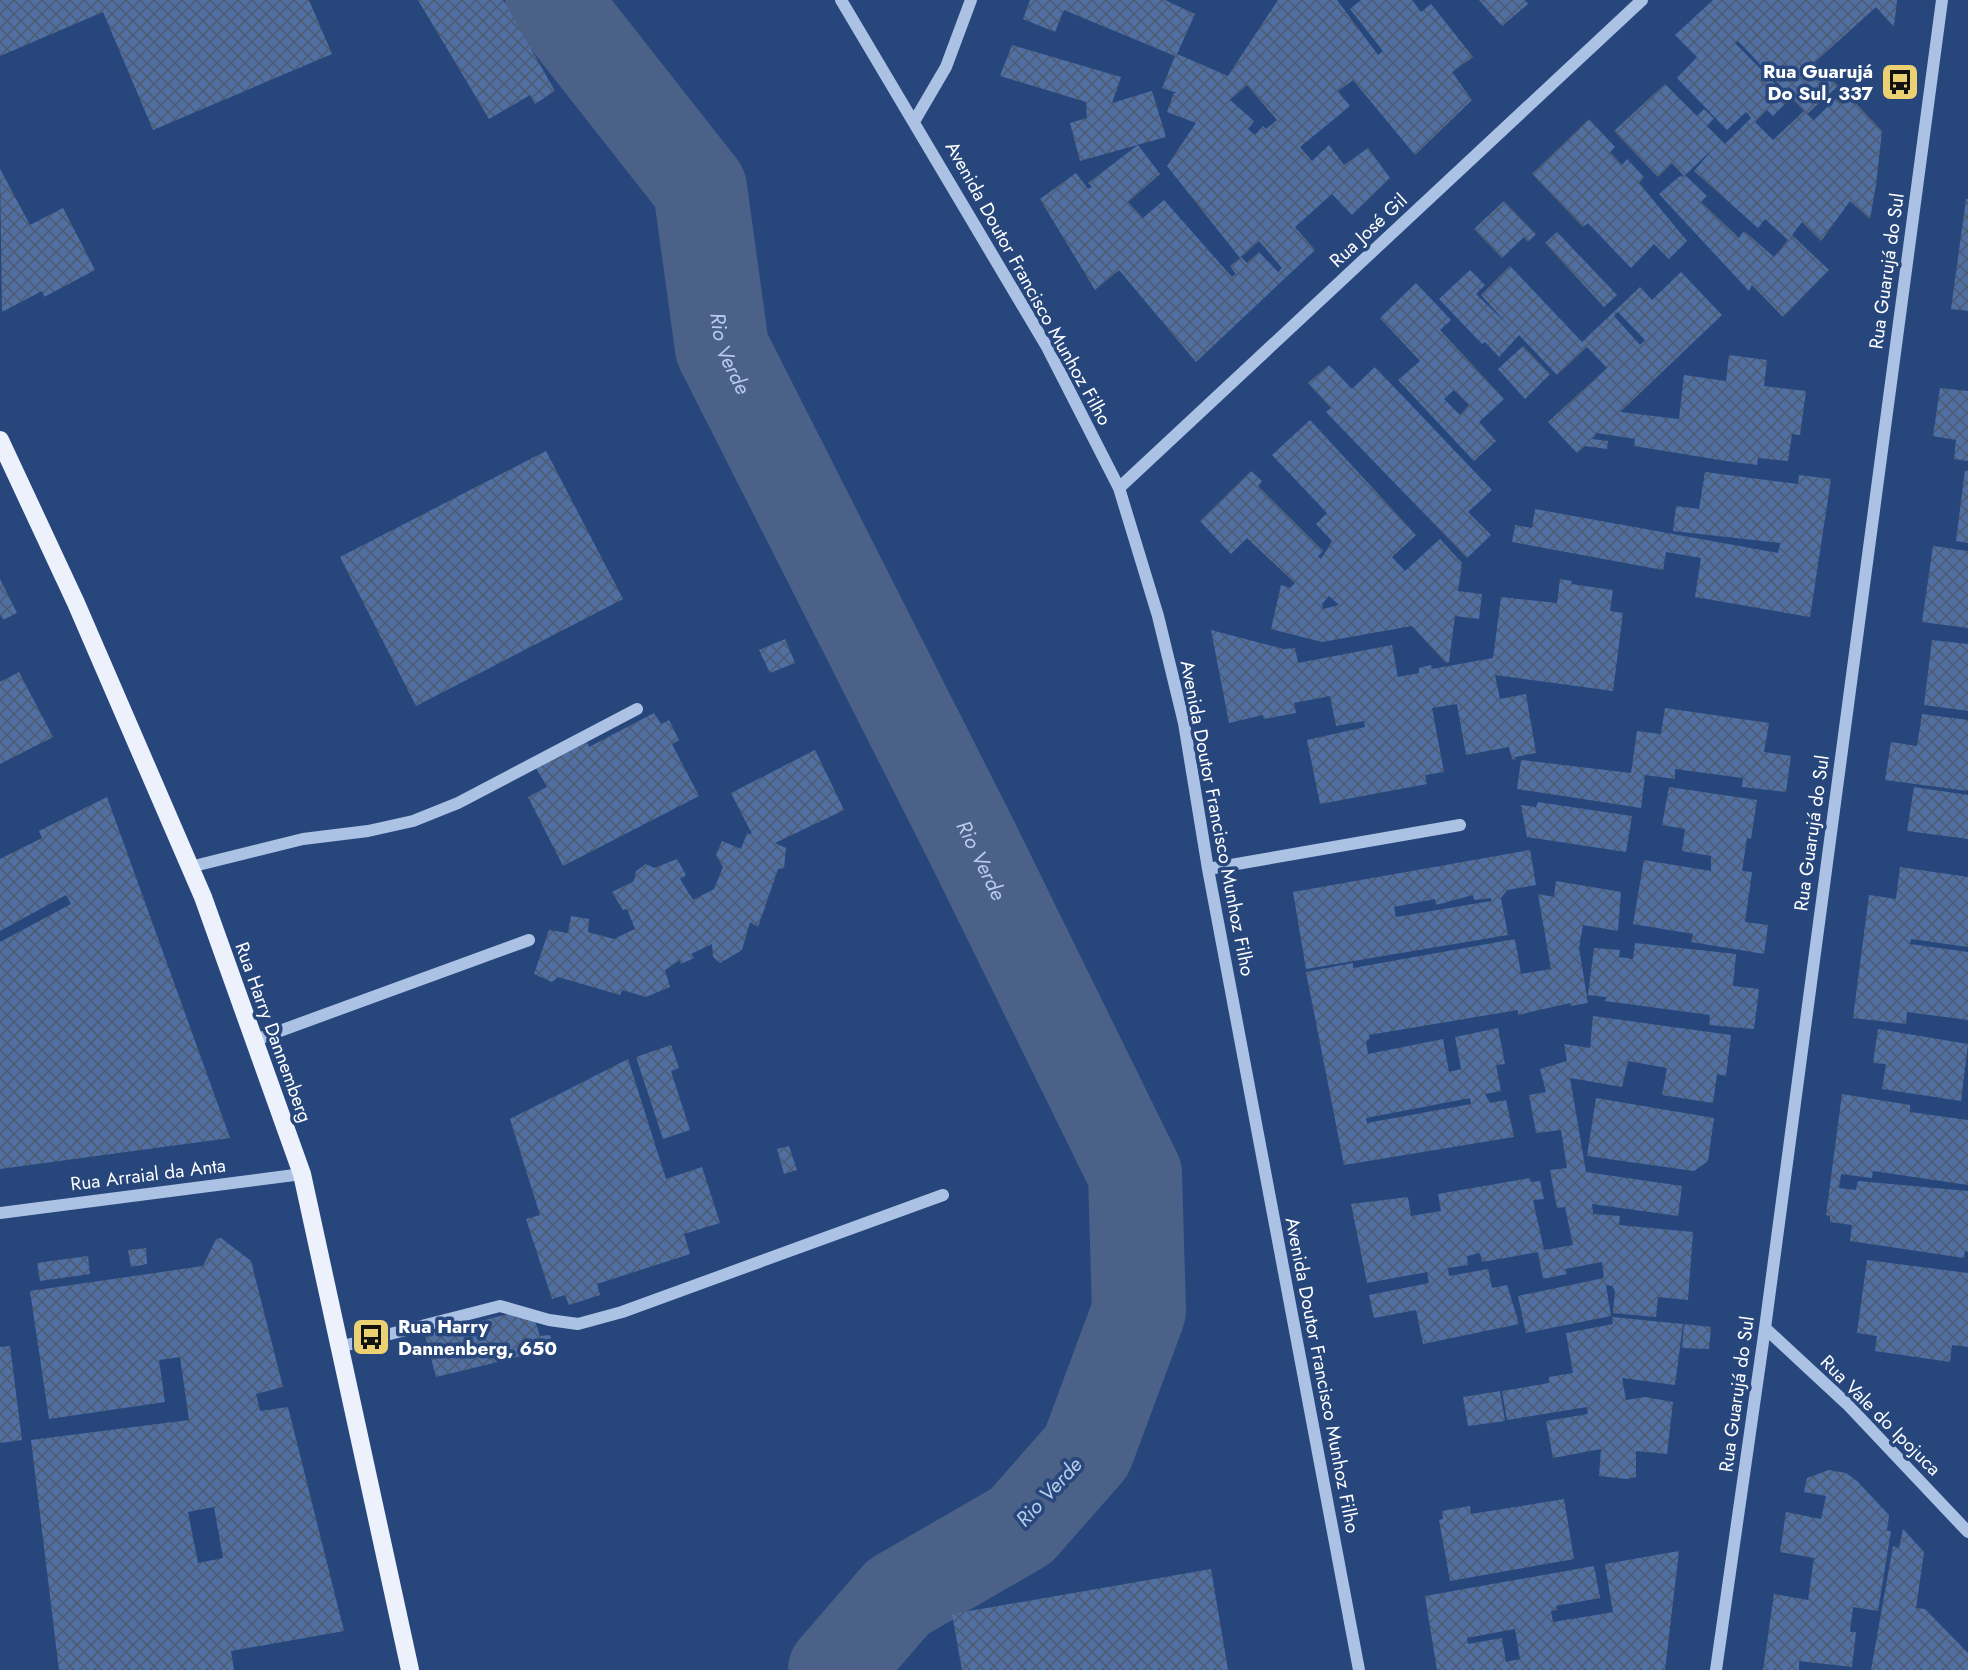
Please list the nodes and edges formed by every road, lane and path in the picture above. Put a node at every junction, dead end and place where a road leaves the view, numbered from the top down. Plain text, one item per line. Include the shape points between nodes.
1 (842, 0) edge
2 (971, 0) edge
3 (1642, 0) edge
4 (1942, 0) edge
5 (915, 120) junction
6 (0, 440) edge
7 (1119, 488) junction
8 (637, 709) dead end
9 (1460, 825) dead end
10 (190, 867) junction
11 (1208, 869) junction
12 (529, 940) dead end
13 (255, 1040) junction
14 (302, 1174) junction
15 (943, 1195) dead end
16 (0, 1213) edge
17 (1765, 1328) junction
18 (339, 1347) junction
19 (1968, 1532) edge
20 (410, 1670) edge
21 (1359, 1670) edge
22 (1716, 1670) edge

1 - 5 street, Avenida Doutor Francisco Munhoz Filho
2 - 5 street via 946,66
3 - 7 street, Rua José Gil
4 - 17 street, Rua Guarujá do Sul
5 - 7 street, Avenida Doutor Francisco Munhoz Filho via 1047,347
6 - 10 main road, Rua Harry Dannemberg
7 - 11 street, Avenida Doutor Francisco Munhoz Filho via 1184,723
8 - 10 street via 458,803 413,821 303,839
9 - 11 street
10 - 13 main road, Rua Harry Dannemberg
11 - 21 street, Avenida Doutor Francisco Munhoz Filho
12 - 13 street
13 - 14 main road, Rua Harry Dannemberg
14 - 16 street, Rua Arraial da Anta
14 - 18 main road, Rua Harry Dannemberg
15 - 18 street via 578,1324 500,1306
17 - 19 street, Rua Vale do Ipojuca via 1847,1404
17 - 22 street, Rua Guarujá do Sul
18 - 20 main road, Rua Harry Dannemberg

